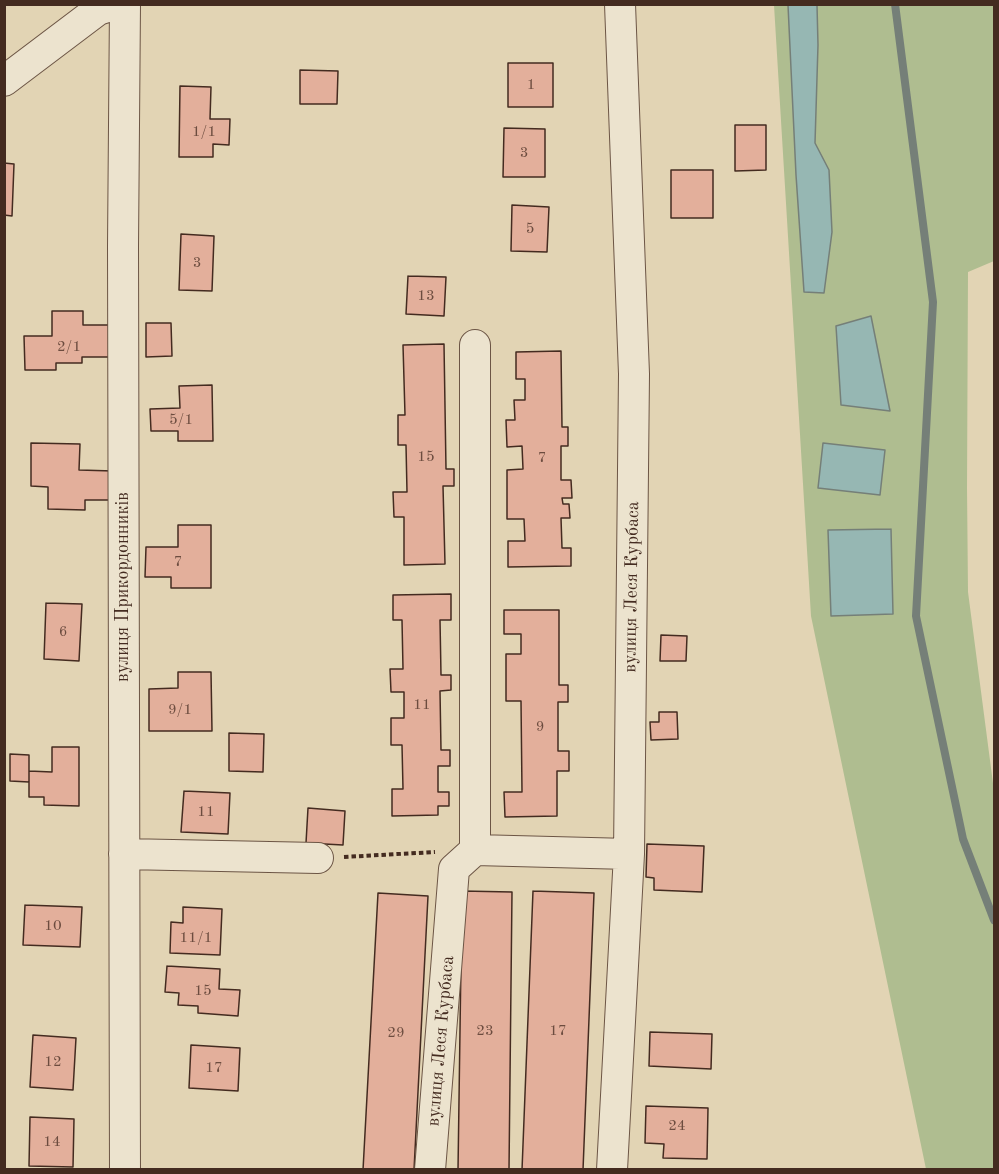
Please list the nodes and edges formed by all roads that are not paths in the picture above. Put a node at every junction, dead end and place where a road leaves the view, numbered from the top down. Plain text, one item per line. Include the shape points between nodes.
1 (116, 4) edge
2 (125, 4) edge
3 (620, 4) edge
4 (4, 81) edge
5 (475, 345) dead end
6 (475, 850) junction
7 (124, 854) junction
8 (629, 854) junction
9 (318, 858) road end
10 (124, 1170) edge
11 (430, 1170) edge
12 (612, 1170) edge

1 - 4 street via 98,10
2 - 7 street, вулиця Прикордонників
3 - 8 street, вулиця Леся Курбаса via 634,374
5 - 6 street
6 - 8 street
6 - 11 street, вулиця Леся Курбаса via 454,869
7 - 9 street
7 - 10 street, вулиця Прикордонників
8 - 12 street, вулиця Леся Курбаса

